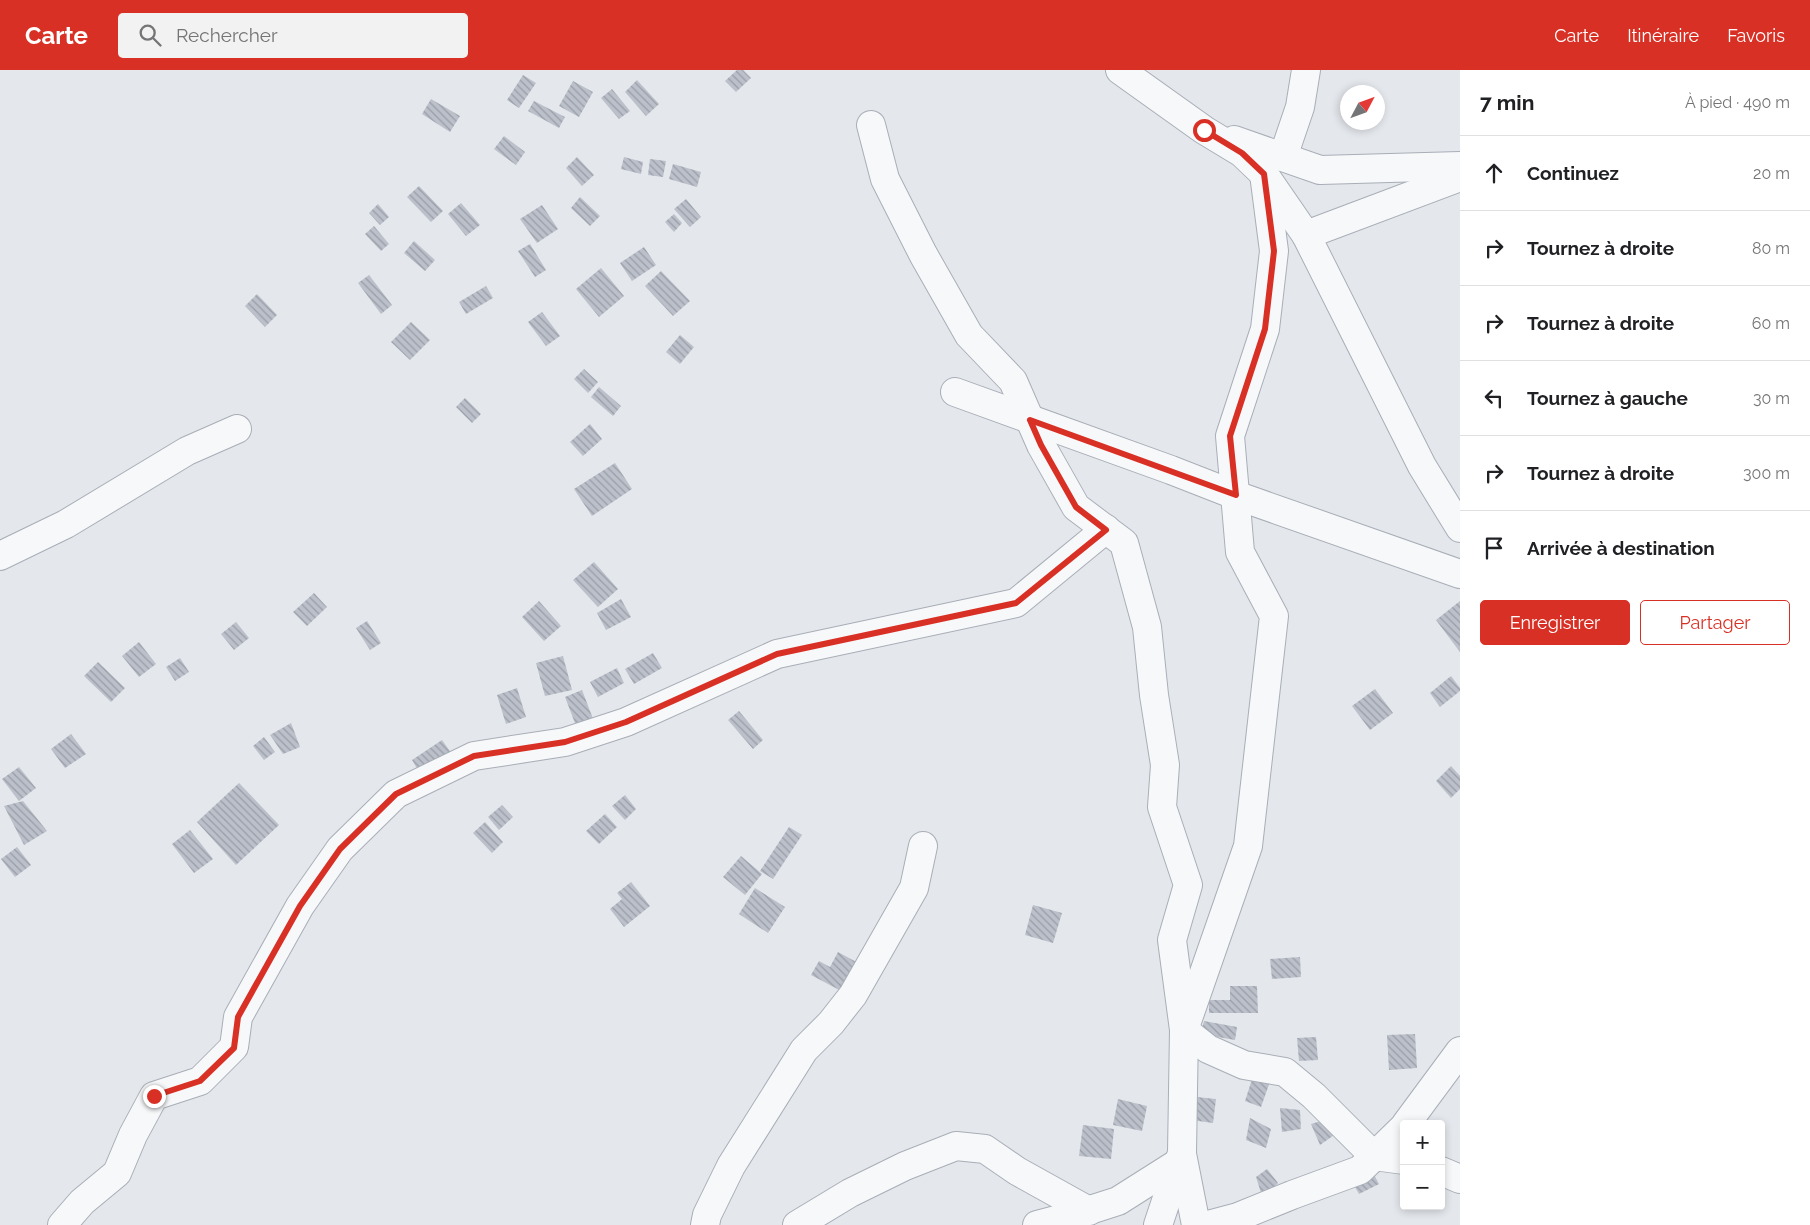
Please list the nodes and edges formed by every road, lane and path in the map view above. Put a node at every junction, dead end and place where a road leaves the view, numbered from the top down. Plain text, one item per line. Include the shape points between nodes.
1 (1120, 70) edge
2 (1306, 70) edge
3 (871, 126) dead end
4 (1273, 166) junction
5 (1460, 166) edge
6 (1460, 177) edge
7 (1306, 235) junction
8 (955, 392) dead end
9 (1030, 420) junction
10 (237, 429) dead end
11 (1236, 495) junction
12 (1460, 528) edge
13 (1106, 530) junction
14 (0, 556) edge
15 (1460, 574) edge
16 (923, 846) dead end
17 (1184, 1030) junction
18 (1460, 1051) edge
19 (1409, 1120) edge
20 (1400, 1131) edge
21 (1374, 1156) junction
22 (1180, 1158) junction
23 (1400, 1159) edge
24 (1445, 1173) edge
25 (1460, 1179) edge
26 (1089, 1211) junction
27 (62, 1225) edge
28 (705, 1225) edge
29 (797, 1225) edge
30 (1037, 1225) edge
31 (1158, 1225) edge
32 (1196, 1225) edge
33 (1208, 1225) edge

1 - 4 street via 1204,130 1242,153
2 - 4 street via 1300,107
3 - 9 street via 885,180 923,254 969,334 1012,380
4 - 5 street via 1320,170
4 - 7 street
4 - 11 street via 1274,251 1265,329 1230,436
6 - 7 street
7 - 12 street via 1422,466
8 - 9 street
9 - 11 street
9 - 13 street via 1076,507
10 - 14 street via 186,451 66,524
11 - 15 street
11 - 17 street via 1240,552 1274,616 1248,846
13 - 17 street via 1124,543 1147,627 1164,765 1162,807 1188,885 1172,940
13 - 27 street via 1016,603 777,654 626,722 565,742 474,756 396,794 340,849 300,906 238,1017 234,1048 200,1081 154,1096 117,1173 82,1202
16 - 28 street via 910,896 852,995 831,1023 804,1050 736,1157
17 - 21 street via 1208,1049 1244,1065 1285,1072
17 - 22 street
18 - 19 street
20 - 21 street
21 - 23 street
21 - 33 street via 1360,1170 1238,1217
22 - 26 street via 1118,1201
22 - 31 street
22 - 32 street
24 - 25 street
26 - 29 street via 1017,1171 985,1149 956,1146 850,1193
26 - 30 street

